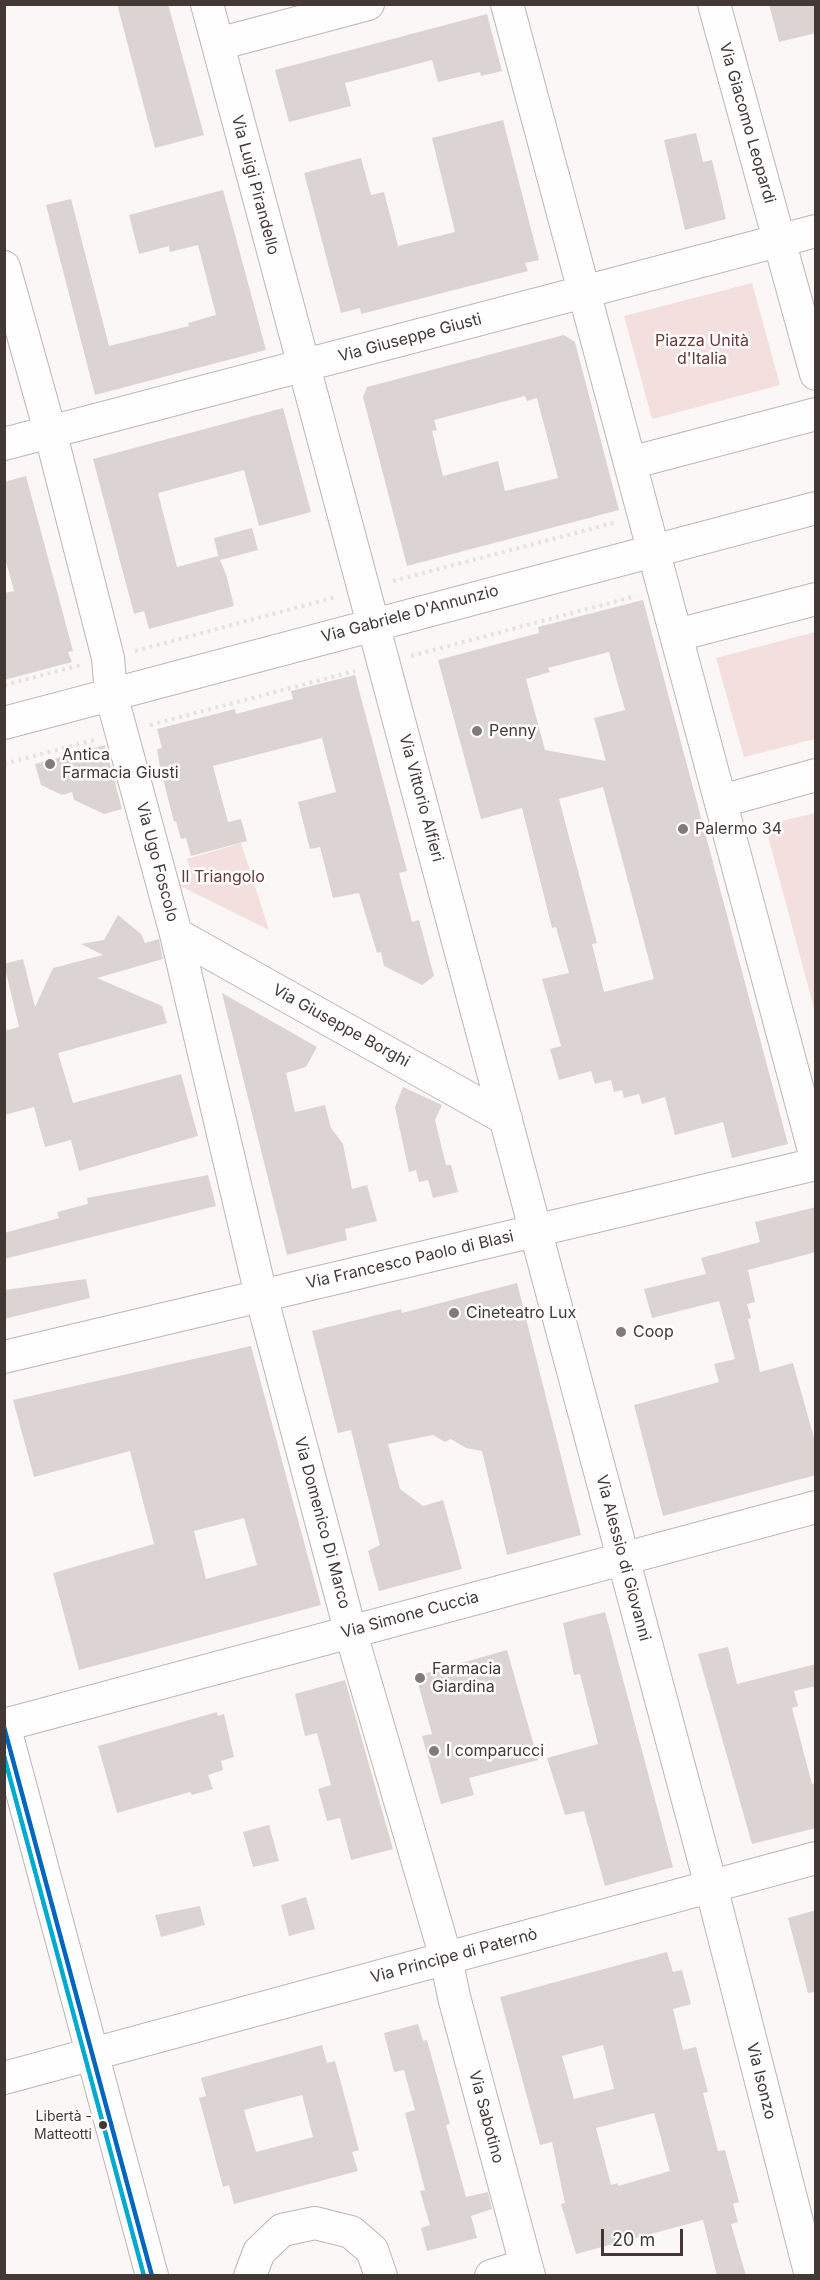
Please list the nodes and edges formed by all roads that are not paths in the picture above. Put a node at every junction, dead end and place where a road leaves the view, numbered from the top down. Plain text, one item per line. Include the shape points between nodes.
1 (207, 4) edge
2 (368, 4) edge
3 (507, 4) edge
4 (714, 4) edge
5 (218, 44) junction
6 (816, 231) edge
7 (779, 241) junction
8 (4, 267) edge
9 (584, 293) junction
10 (303, 366) junction
11 (816, 374) edge
12 (816, 414) edge
13 (50, 431) junction
14 (4, 444) edge
15 (630, 463) junction
16 (816, 508) edge
17 (654, 550) junction
18 (816, 599) edge
19 (374, 624) junction
20 (677, 635) junction
21 (111, 694) junction
22 (4, 723) edge
23 (816, 776) edge
24 (722, 801) junction
25 (176, 934) junction
26 (506, 1119) junction
27 (816, 1158) edge
28 (816, 1164) edge
29 (536, 1231) junction
30 (261, 1295) junction
31 (4, 1357) edge
32 (816, 1507) edge
33 (623, 1558) junction
34 (350, 1630) junction
35 (4, 1725) edge
36 (816, 1858) edge
37 (711, 1886) junction
38 (446, 1958) junction
39 (92, 2055) junction
40 (4, 2079) edge
41 (527, 2270) edge
42 (152, 2276) edge
43 (250, 2276) edge
44 (381, 2276) edge
45 (491, 2276) edge
46 (811, 2276) edge

1 - 5 street, Via Luigi Pirandello
2 - 5 street
3 - 9 street
4 - 7 street, Via Giacomo Leopardi
5 - 10 street, Via Luigi Pirandello
6 - 7 street, Via Giuseppe Giusti
7 - 9 street, Via Giuseppe Giusti
7 - 11 street
8 - 13 street, Via Ugo Foscolo
9 - 10 street, Via Giuseppe Giusti
9 - 15 street
10 - 13 street, Via Giuseppe Giusti
10 - 19 street, Via Vittorio Alfieri
12 - 15 street
13 - 14 street, Via Giuseppe Giusti
13 - 21 street, Via Ugo Foscolo via 108,658
15 - 17 street
16 - 17 street, Via Gabriele D'Annunzio
17 - 19 street, Via Gabriele D'Annunzio
17 - 20 street
18 - 20 street
19 - 21 street, Via Gabriele D'Annunzio
19 - 26 street, Via Vittorio Alfieri
20 - 24 street
21 - 22 street, Via Gabriele D'Annunzio
21 - 25 street, Via Ugo Foscolo
23 - 24 street
24 - 27 street
25 - 26 street, Via Giuseppe Borghi
25 - 30 street, Via Ugo Foscolo
26 - 29 street, Via Vittorio Alfieri
28 - 29 street, Via Francesco Paolo di Blasi
29 - 30 street, Via Francesco Paolo di Blasi
29 - 33 street, Via Alessio di Giovanni
30 - 31 street, Via Francesco Paolo di Blasi
30 - 34 street, Via Domenico Di Marco
32 - 33 street, Via Simone Cuccia
33 - 34 street, Via Simone Cuccia
33 - 37 street, Via Alessio di Giovanni
34 - 35 street, Via Simone Cuccia
34 - 38 street, Via Domenico Di Marco
35 - 39 street
36 - 37 street, Via Principe di Paternò
37 - 38 street, Via Principe di Paternò
37 - 46 street, Via Isonzo
38 - 39 street, Via Principe di Paternò
38 - 41 street, Via Sabotino
39 - 40 street, Via Principe di Paternò
39 - 42 street
41 - 45 street
43 - 44 street via 259,2252 282,2230 315,2223 351,2232 372,2250

